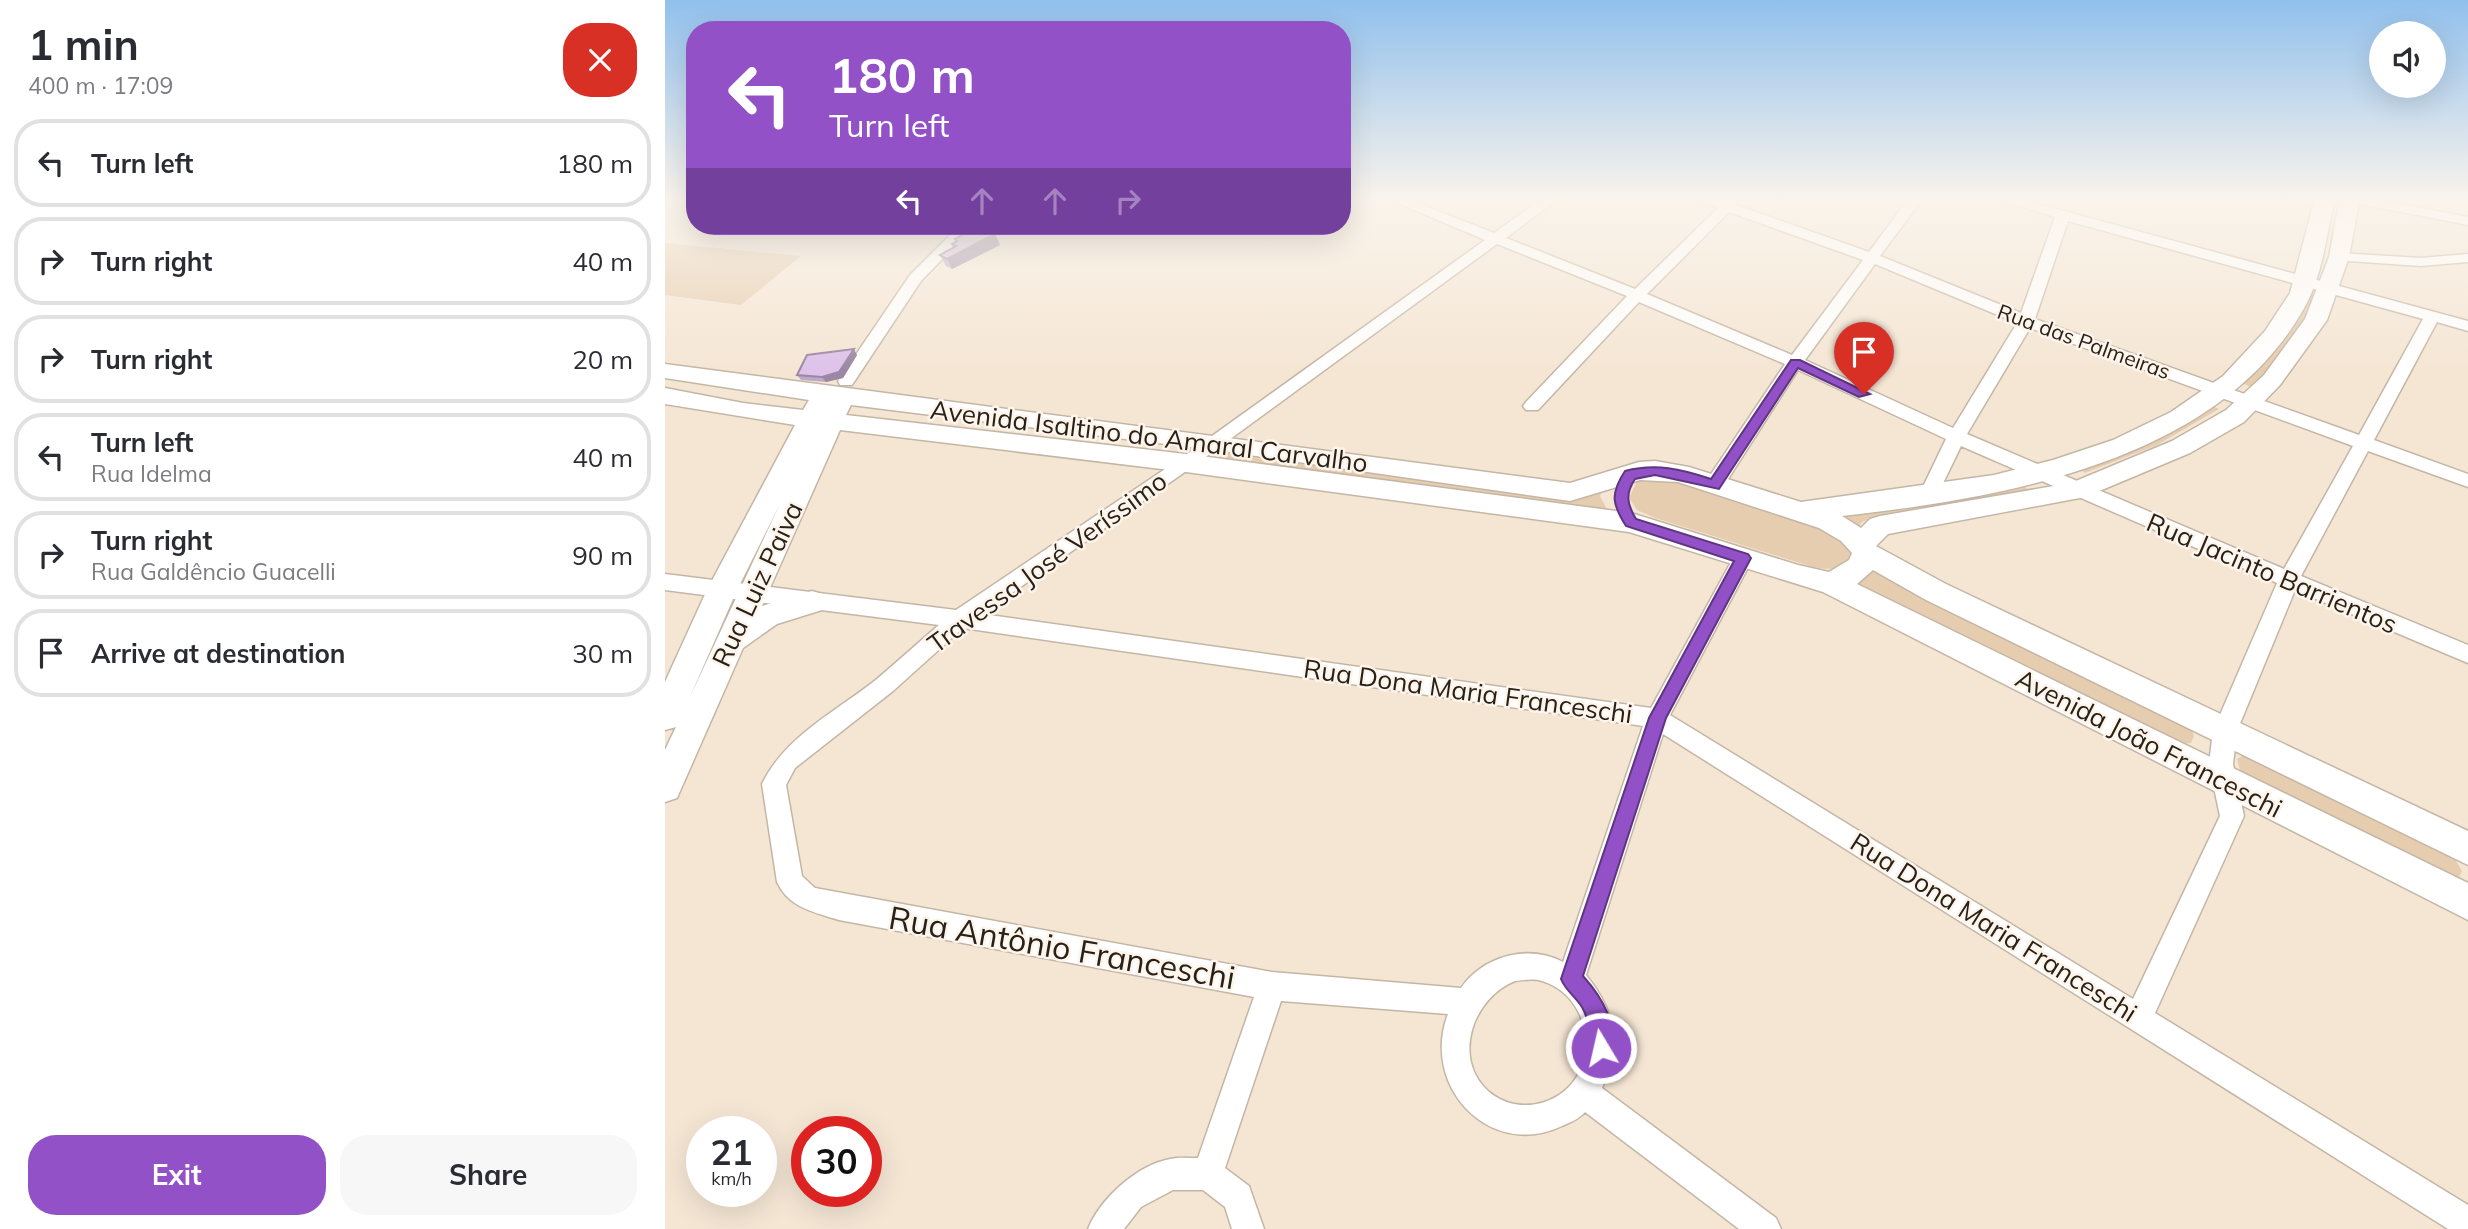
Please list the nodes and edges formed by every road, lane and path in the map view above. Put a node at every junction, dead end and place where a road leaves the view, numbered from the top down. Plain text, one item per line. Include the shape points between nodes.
1 (938, 255) edge
2 (1473, 255) edge
3 (1543, 255) edge
4 (1677, 255) edge
5 (1865, 255) edge
6 (1874, 255) edge
7 (2049, 255) edge
8 (2207, 255) edge
9 (2309, 255) edge
10 (2339, 257) joint
11 (1872, 258) junction
12 (2461, 259) edge
13 (2468, 271) edge
14 (2302, 282) junction
15 (2328, 289) junction
16 (1637, 295) junction
17 (2433, 317) junction
18 (2026, 321) junction
19 (2468, 326) edge
20 (1795, 362) junction
21 (665, 371) edge
22 (2219, 391) junction
23 (665, 396) edge
24 (831, 402) junction
25 (2252, 402) junction
26 (1532, 406) dead end
27 (1956, 437) junction
28 (1214, 442) junction
29 (2365, 444) junction
30 (1186, 463) junction
31 (2037, 474) junction
32 (1630, 475) junction
33 (2468, 481) edge
34 (1714, 485) junction
35 (2076, 491) junction
36 (1927, 497) junction
37 (1799, 512) junction
38 (1631, 523) junction
39 (1864, 548) junction
40 (1743, 558) junction
41 (2288, 581) junction
42 (665, 582) edge
43 (1830, 583) junction
44 (722, 590) junction
45 (752, 594) junction
46 (812, 601) junction
47 (959, 619) junction
48 (731, 641) junction
49 (2468, 654) edge
50 (665, 717) edge
51 (1657, 718) junction
52 (2225, 731) junction
53 (787, 761) joint
54 (2223, 781) junction
55 (665, 787) edge
56 (2468, 849) edge
57 (2468, 902) edge
58 (1571, 979) junction
59 (1272, 986) junction
60 (1466, 1002) junction
61 (2139, 1017) junction
62 (1584, 1093) junction
63 (1208, 1174) junction
64 (2468, 1223) edge
65 (1104, 1229) edge
66 (1248, 1229) edge
67 (1765, 1229) edge

1 - 24 street, Rua Luiz Paiva via 915,278
2 - 28 street, Travessa José Veríssimo
3 - 16 street, Rua Jacinto Barrientos
4 - 16 street
5 - 11 street, Rua das Palmeiras
6 - 11 street
7 - 18 street
8 - 14 street
9 - 14 main road
10 - 12 street via 2421,262
10 - 15 main road
11 - 18 street, Rua das Palmeiras
11 - 20 street
12 - 13 street
14 - 15 street
14 - 22 main road via 2295,305 2258,357
15 - 17 street
15 - 25 main road via 2316,320
16 - 20 street, Rua Jacinto Barrientos
16 - 26 street
17 - 19 street
17 - 29 street
18 - 22 street, Rua das Palmeiras
18 - 27 street
20 - 27 street, Rua Jacinto Barrientos
20 - 34 street
21 - 24 main road, Avenida Isaltino do Amaral Carvalho
22 - 25 street, Rua das Palmeiras
22 - 31 main road via 2167,425 2123,446
23 - 24 main road, Avenida Isaltino do Amaral Carvalho via 743,411
24 - 28 main road, Avenida Isaltino do Amaral Carvalho
24 - 30 main road, Avenida Isaltino do Amaral Carvalho
24 - 44 main road, Rua Luiz Paiva
24 - 45 main road, Rua Luiz Paiva
25 - 29 street, Rua das Palmeiras
25 - 35 main road via 2181,447
27 - 31 street, Rua Jacinto Barrientos
27 - 36 street
28 - 30 street, Travessa José Veríssimo
28 - 32 main road, Avenida Isaltino do Amaral Carvalho via 1570,492
29 - 33 street, Rua das Palmeiras
29 - 41 street
30 - 38 main road, Avenida Isaltino do Amaral Carvalho
30 - 47 street, Travessa José Veríssimo
31 - 35 street, Rua Jacinto Barrientos
31 - 36 main road
32 - 34 main road, Avenida Isaltino do Amaral Carvalho via 1655,470
32 - 38 main road via 1620,490 1621,507
34 - 37 main road, Avenida João Franceschi
35 - 39 main road via 1880,526
35 - 41 street, Rua Jacinto Barrientos
36 - 37 main road
37 - 39 main road, Avenida João Franceschi via 1829,522
38 - 40 main road, Avenida Isaltino do Amaral Carvalho
39 - 43 main road via 1855,570
39 - 52 main road, Avenida João Franceschi via 1936,592
40 - 43 main road, Avenida João Franceschi
40 - 51 street
41 - 49 street, Rua Jacinto Barrientos
41 - 52 street
42 - 44 street, Rua Dona Maria Franceschi
43 - 54 main road, Avenida João Franceschi
44 - 45 street, Rua Dona Maria Franceschi
44 - 50 main road, Rua Luiz Paiva
45 - 46 street, Rua Dona Maria Franceschi
45 - 48 main road, Rua Luiz Paiva
46 - 47 street, Rua Dona Maria Franceschi
46 - 48 main road via 767,616
47 - 51 street, Rua Dona Maria Franceschi
47 - 53 street, Travessa José Veríssimo via 885,685
48 - 55 main road, Rua Luiz Paiva
51 - 58 street
51 - 61 street, Rua Dona Maria Franceschi
52 - 54 street
52 - 56 main road, Avenida João Franceschi
53 - 59 street, Rua Antônio Franceschi via 774,784 789,882 807,898
54 - 57 main road, Avenida João Franceschi
54 - 61 street via 2232,816
58 - 60 street via 1544,967 1514,967 1487,979
58 - 62 street via 1592,1002 1602,1031 1600,1064
59 - 60 street, Rua Antônio Franceschi
59 - 63 street
60 - 62 street via 1455,1033 1456,1065 1470,1094 1496,1115 1527,1122 1559,1114
61 - 64 street, Rua Dona Maria Franceschi
62 - 67 street
63 - 65 street via 1170,1174 1130,1196
63 - 66 street via 1238,1197

